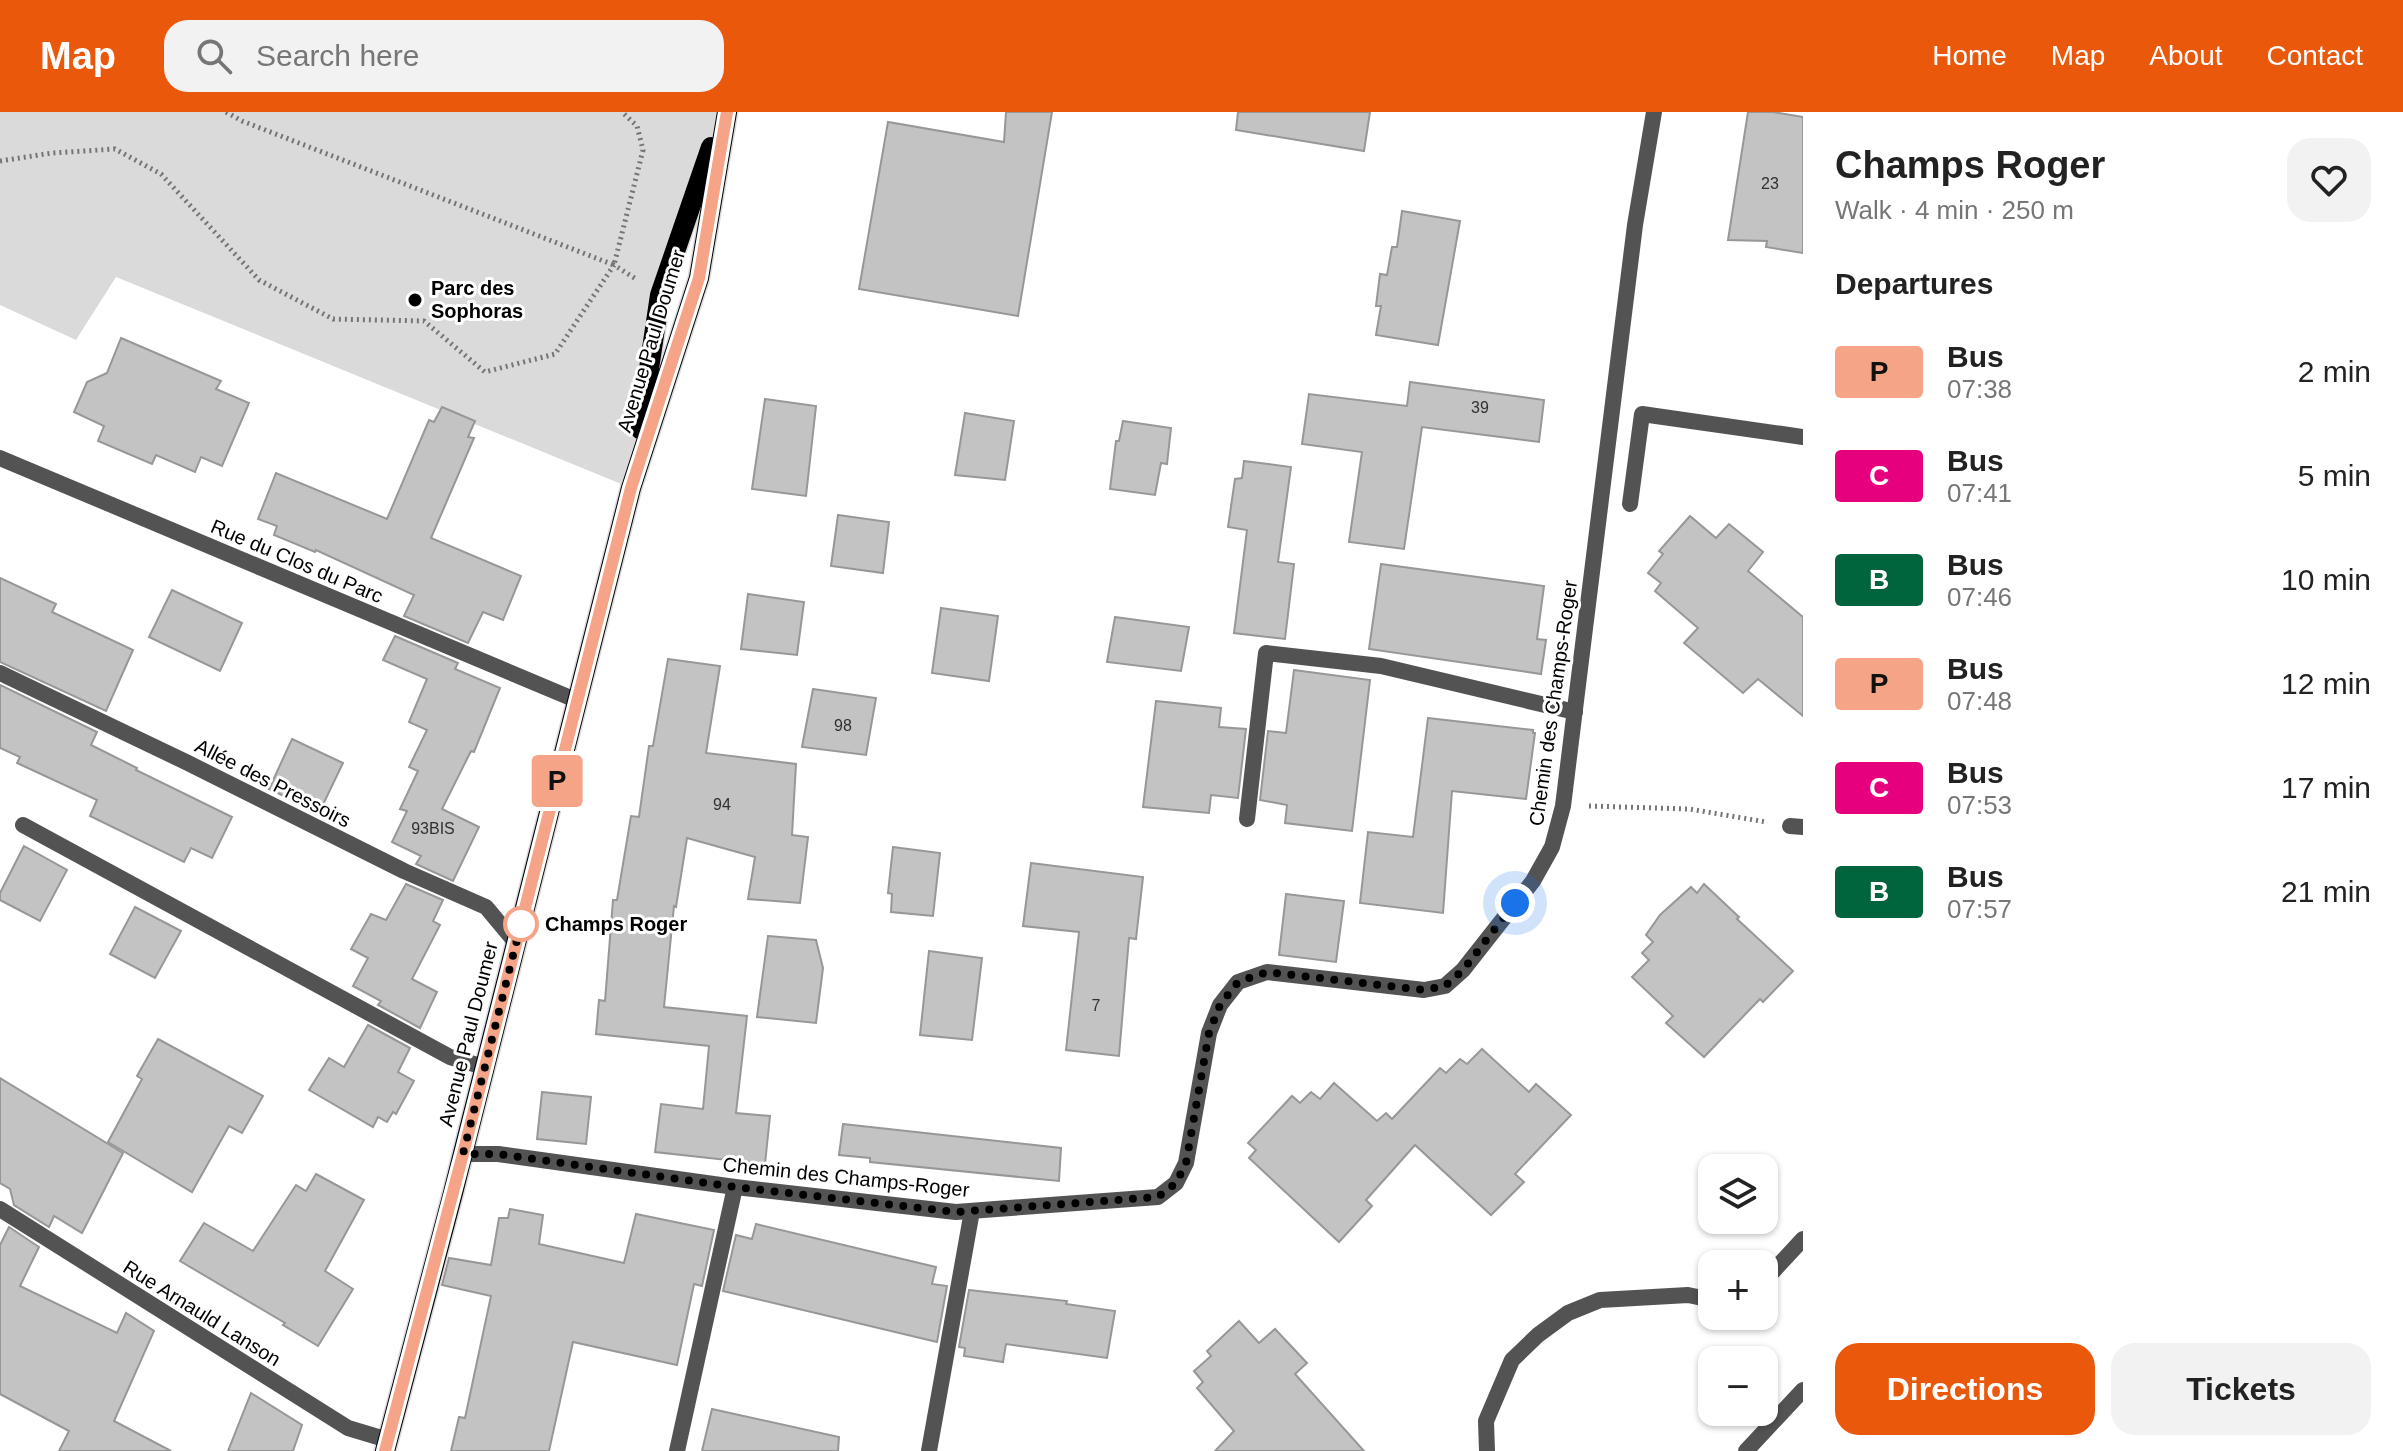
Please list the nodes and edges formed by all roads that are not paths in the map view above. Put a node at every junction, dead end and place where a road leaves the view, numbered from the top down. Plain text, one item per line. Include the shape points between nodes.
1 (725, 112) edge
2 (1654, 112) edge
3 (1803, 437) edge
4 (0, 458) edge
5 (631, 488) junction
6 (1630, 504) dead end
7 (0, 673) edge
8 (578, 701) junction
9 (1575, 712) junction
10 (1247, 819) dead end
11 (23, 825) dead end
12 (516, 943) junction
13 (484, 1067) junction
14 (463, 1154) junction
15 (735, 1187) junction
16 (0, 1209) edge
17 (972, 1211) junction
18 (1803, 1239) edge
19 (1778, 1266) edge
20 (1698, 1297) edge
21 (1803, 1390) edge
22 (387, 1445) edge
23 (677, 1451) edge
24 (929, 1451) edge
25 (1487, 1451) edge
26 (1746, 1451) edge

1 - 5 main road, Avenue Paul Doumer via 699,278
1 - 5 main road, Avenue Paul Doumer via 660,295
2 - 9 street, Chemin des Champs-Roger via 1635,225
3 - 6 street via 1642,414
4 - 8 street, Rue du Clos du Parc
5 - 8 main road, Avenue Paul Doumer
7 - 12 street, Allée des Pressoirs via 486,907
8 - 12 main road, Avenue Paul Doumer
9 - 10 street via 1381,666 1266,653
9 - 17 street, Chemin des Champs-Roger via 1552,847 1533,881 1445,986 1424,990 1267,972 1238,982 1220,1005 1209,1033 1186,1163 1176,1183 1158,1197
11 - 13 street via 450,1057
12 - 13 main road, Avenue Paul Doumer
13 - 14 main road, Avenue Paul Doumer
14 - 15 street, Chemin des Champs-Roger via 498,1154
14 - 22 main road, Avenue Paul Doumer
15 - 17 street, Chemin des Champs-Roger
15 - 23 street
16 - 22 street, Rue Arnauld Lanson via 348,1428
17 - 24 street
18 - 19 street
20 - 25 street via 1600,1300 1568,1313 1512,1360 1486,1421
21 - 26 street

